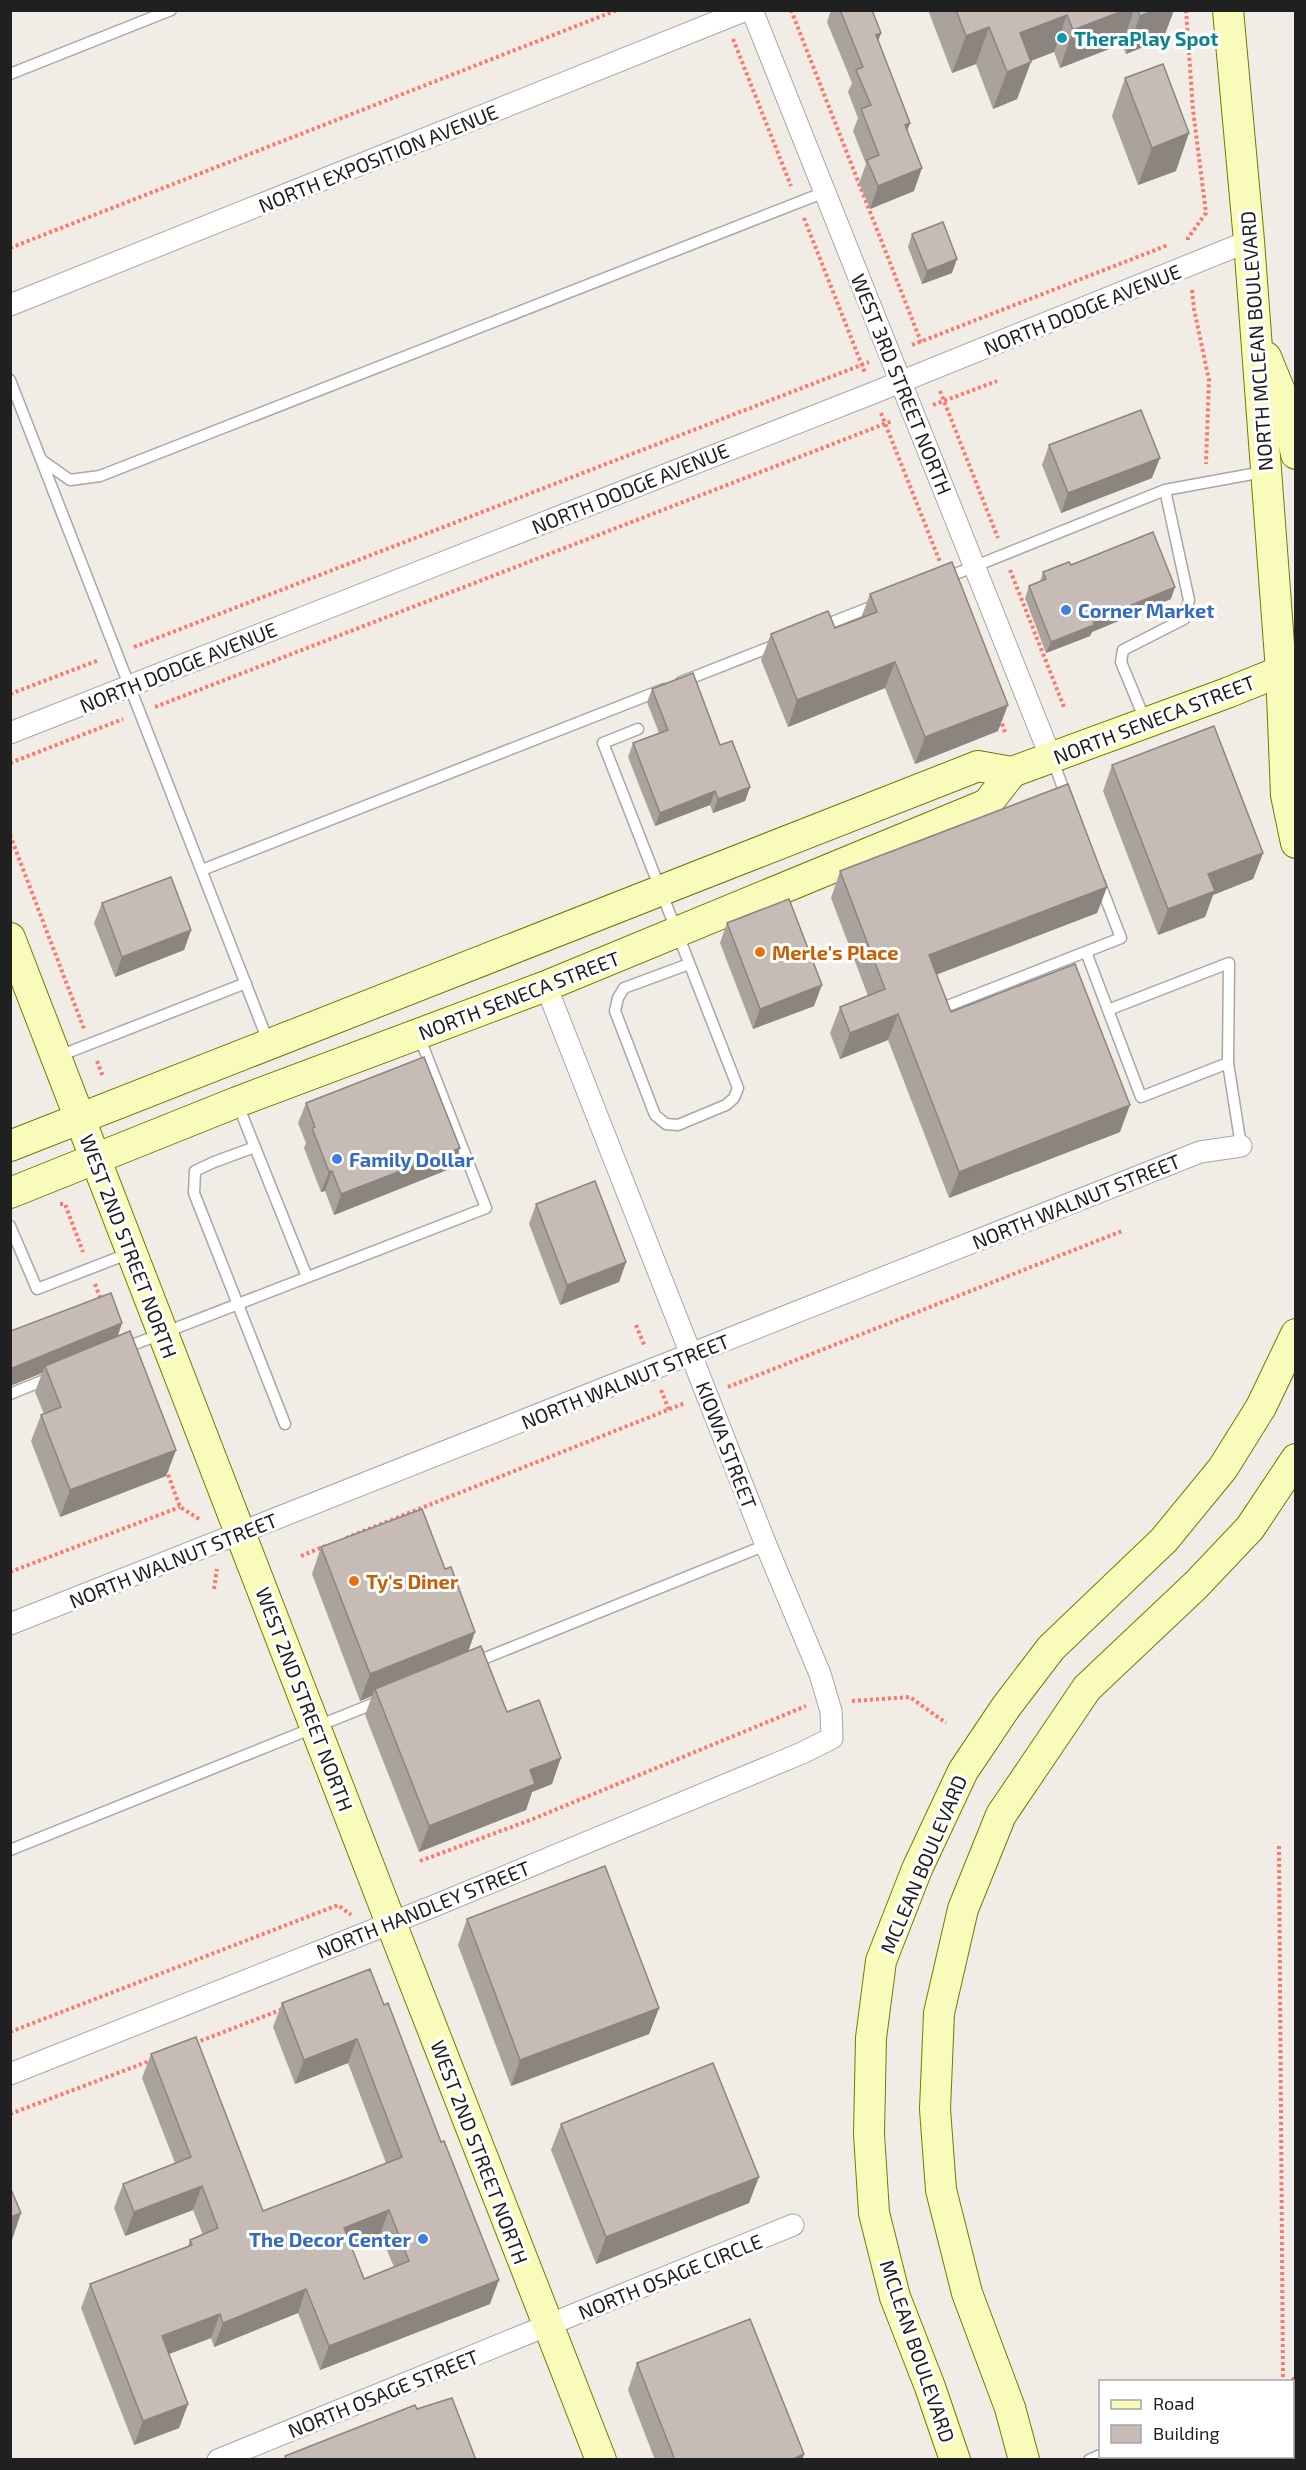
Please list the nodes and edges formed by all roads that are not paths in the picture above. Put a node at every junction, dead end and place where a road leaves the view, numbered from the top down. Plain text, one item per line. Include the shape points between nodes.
1 (171, 10) edge
2 (746, 10) edge
3 (752, 10) edge
4 (1228, 10) edge
5 (10, 74) edge
6 (825, 192) junction
7 (1249, 241) junction
8 (10, 305) edge
9 (1256, 335) junction
10 (10, 380) edge
11 (901, 382) junction
12 (1296, 454) edge
13 (43, 460) junction
14 (1266, 471) junction
15 (1166, 490) junction
16 (975, 566) junction
17 (935, 582) edge
18 (890, 600) edge
19 (813, 630) edge
20 (790, 639) edge
21 (1288, 668) edge
22 (130, 686) junction
23 (1296, 709) edge
24 (1146, 722) junction
25 (638, 729) dead end
26 (10, 733) edge
27 (1052, 758) junction
28 (1012, 772) junction
29 (1072, 812) edge
30 (1296, 843) edge
31 (1093, 865) edge
32 (202, 870) junction
33 (661, 891) junction
34 (676, 932) junction
35 (12, 945) edge
36 (1086, 952) junction
37 (689, 964) junction
38 (246, 983) junction
39 (546, 986) junction
40 (950, 1005) edge
41 (1108, 1010) junction
42 (418, 1035) junction
43 (270, 1044) junction
44 (57, 1057) junction
45 (1228, 1063) junction
46 (237, 1102) junction
47 (80, 1118) junction
48 (10, 1146) edge
49 (1241, 1146) joint
50 (255, 1147) junction
51 (95, 1159) junction
52 (10, 1193) edge
53 (10, 1226) edge
54 (132, 1252) junction
55 (307, 1277) junction
56 (237, 1304) junction
57 (163, 1332) junction
58 (1296, 1334) edge
59 (110, 1354) edge
60 (691, 1354) junction
61 (66, 1372) edge
62 (10, 1394) edge
63 (285, 1424) dead end
64 (1296, 1459) edge
65 (241, 1534) junction
66 (766, 1545) junction
67 (10, 1624) edge
68 (458, 1669) edge
69 (392, 1696) edge
70 (315, 1727) junction
71 (832, 1738) joint
72 (10, 1850) edge
73 (391, 1923) junction
74 (10, 2074) edge
75 (793, 2226) dead end
76 (548, 2326) junction
77 (218, 2460) edge
78 (601, 2460) edge
79 (955, 2460) edge
80 (1024, 2460) edge

1 - 5 lane
2 - 8 street, NORTH EXPOSITION AVENUE
3 - 6 street, WEST 3RD STREET NORTH
4 - 7 main road, NORTH MCLEAN BOULEVARD
6 - 11 street, WEST 3RD STREET NORTH
6 - 13 lane via 100,476 70,480
7 - 9 main road, NORTH MCLEAN BOULEVARD
7 - 11 street, NORTH DODGE AVENUE
9 - 12 main road via 1285,403
9 - 14 main road, NORTH MCLEAN BOULEVARD
10 - 13 lane
11 - 16 street, WEST 3RD STREET NORTH
11 - 22 street, NORTH DODGE AVENUE
13 - 22 lane
14 - 15 lane
14 - 21 main road, NORTH MCLEAN BOULEVARD
15 - 16 lane
15 - 24 lane via 1189,600 1184,619 1123,650 1121,663
16 - 17 lane
16 - 27 street, WEST 3RD STREET NORTH
18 - 19 lane
20 - 32 lane
21 - 23 main road
21 - 24 main road, NORTH SENECA STREET
21 - 30 main road via 1286,795
22 - 26 street, NORTH DODGE AVENUE
22 - 32 lane
24 - 27 main road, NORTH SENECA STREET
25 - 33 lane via 603,743
27 - 28 main road, NORTH SENECA STREET
27 - 29 lane
28 - 33 main road, NORTH SENECA STREET via 978,766
28 - 34 main road, NORTH SENECA STREET via 987,804
31 - 36 lane via 1121,939
32 - 38 lane
33 - 34 lane
33 - 43 main road, NORTH SENECA STREET
34 - 37 lane
34 - 39 main road, NORTH SENECA STREET
35 - 44 main road, WEST 2ND STREET NORTH
36 - 40 lane
36 - 41 lane
37 - 37 lane via 738,1088 735,1098 726,1105 678,1125 666,1124 655,1115 615,1011 624,988
38 - 43 lane
38 - 44 lane
39 - 42 main road, NORTH SENECA STREET
39 - 60 street, KIOWA STREET
41 - 45 lane via 1141,1097
41 - 45 lane via 1229,963
42 - 46 main road, NORTH SENECA STREET
42 - 55 lane via 486,1208
43 - 47 main road, NORTH SENECA STREET
44 - 47 main road, WEST 2ND STREET NORTH
45 - 49 lane
46 - 50 lane
46 - 51 main road, NORTH SENECA STREET
47 - 48 main road, NORTH SENECA STREET
47 - 51 main road, WEST 2ND STREET NORTH
49 - 60 street, NORTH WALNUT STREET via 1200,1152
50 - 55 lane
50 - 56 lane via 195,1171 194,1193
51 - 52 main road, NORTH SENECA STREET
51 - 54 main road, WEST 2ND STREET NORTH
53 - 54 lane via 38,1289
54 - 57 main road, WEST 2ND STREET NORTH
55 - 56 lane
56 - 57 lane
56 - 63 lane
57 - 59 lane
57 - 65 main road, WEST 2ND STREET NORTH
58 - 79 main road, MCLEAN BOULEVARD via 1261,1407 1223,1468 1164,1540 1051,1647 1005,1707 963,1771 916,1869 881,1961 870,2038 868,2134 874,2213 895,2297
60 - 65 street, NORTH WALNUT STREET
60 - 66 street, KIOWA STREET
61 - 62 lane
64 - 80 main road via 1250,1528 1197,1585 1087,1688 1001,1815 963,1910 939,2013 935,2109 940,2190 967,2293 1010,2408
65 - 67 street, NORTH WALNUT STREET
65 - 70 main road, WEST 2ND STREET NORTH
66 - 68 lane
66 - 71 street, KIOWA STREET via 820,1674 829,1704
69 - 70 lane
70 - 72 lane
70 - 73 main road, WEST 2ND STREET NORTH
71 - 73 street, NORTH HANDLEY STREET
73 - 74 street, NORTH HANDLEY STREET
73 - 76 main road, WEST 2ND STREET NORTH
75 - 76 street, NORTH OSAGE CIRCLE
76 - 77 street, NORTH OSAGE STREET
76 - 78 main road, WEST 2ND STREET NORTH

